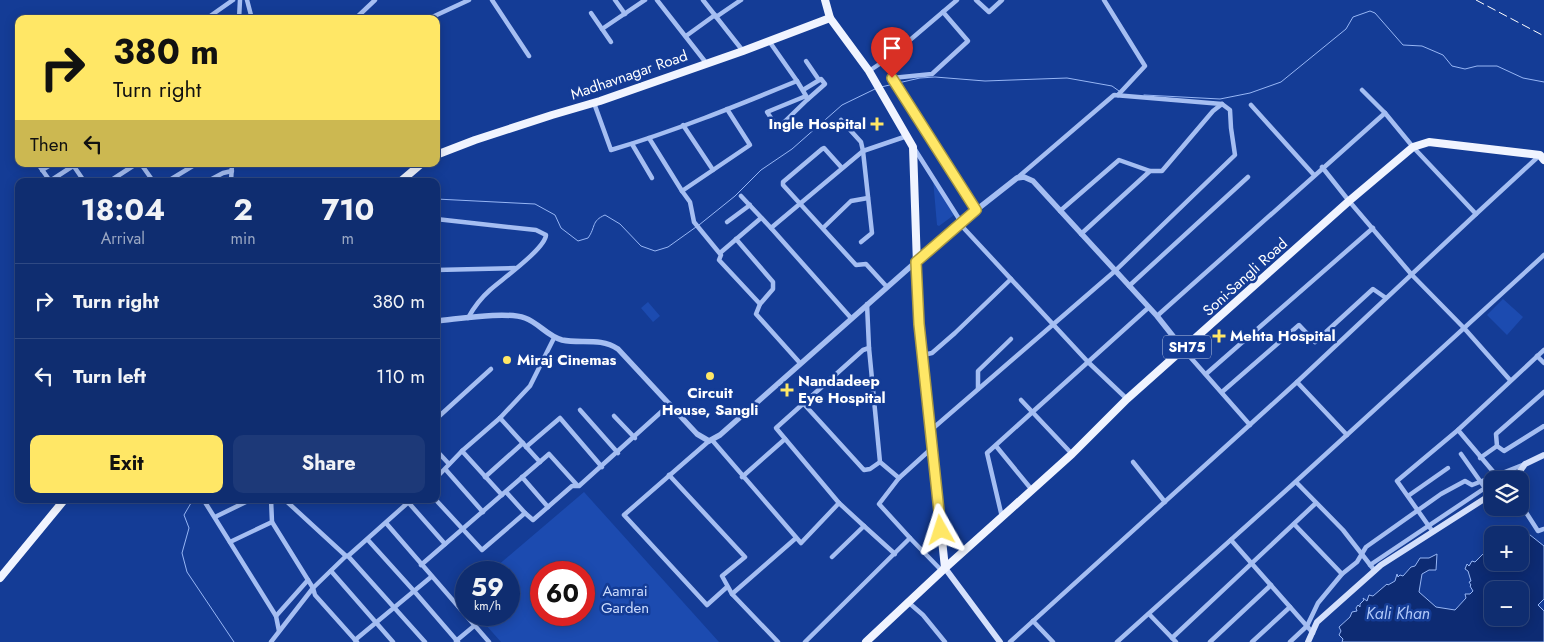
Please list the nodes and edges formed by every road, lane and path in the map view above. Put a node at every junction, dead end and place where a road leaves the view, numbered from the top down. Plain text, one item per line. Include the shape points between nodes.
1 (233, 0) edge
2 (240, 0) edge
3 (247, 0) edge
4 (375, 0) edge
5 (469, 0) edge
6 (492, 0) edge
7 (615, 0) edge
8 (645, 0) edge
9 (657, 0) edge
10 (703, 0) edge
11 (741, 0) edge
12 (824, 0) edge
13 (957, 0) edge
14 (976, 0) edge
15 (1002, 0) edge
16 (1104, 0) edge
17 (943, 12) junction
18 (591, 13) dead end
19 (625, 14) junction
20 (212, 15) edge
21 (239, 15) edge
22 (251, 15) edge
23 (359, 15) edge
24 (437, 15) edge
25 (715, 16) junction
26 (830, 18) junction
27 (602, 30) junction
28 (686, 36) junction
29 (769, 41) junction
30 (611, 42) dead end
31 (743, 51) junction
32 (529, 56) dead end
33 (890, 57) junction
34 (806, 61) dead end
35 (707, 64) junction
36 (869, 71) junction
37 (892, 78) junction
38 (819, 80) junction
39 (797, 81) junction
40 (803, 90) junction
41 (1362, 90) dead end
42 (1118, 95) junction
43 (807, 98) junction
44 (594, 103) junction
45 (1222, 104) junction
46 (1251, 105) dead end
47 (728, 109) junction
48 (1385, 113) junction
49 (841, 120) dead end
50 (683, 125) junction
51 (907, 136) junction
52 (649, 138) junction
53 (632, 144) junction
54 (913, 147) junction
55 (1414, 147) junction
56 (863, 151) junction
57 (440, 153) edge
58 (1542, 155) edge
59 (40, 167) edge
60 (47, 167) edge
61 (70, 167) edge
62 (76, 167) edge
63 (131, 167) edge
64 (143, 167) edge
65 (191, 167) edge
66 (232, 167) edge
67 (417, 167) edge
68 (1322, 167) junction
69 (842, 168) junction
70 (42, 170) junction
71 (712, 170) junction
72 (232, 171) junction
73 (1150, 171) junction
74 (1314, 175) junction
75 (1248, 177) dead end
76 (48, 178) edge
77 (54, 178) edge
78 (82, 178) edge
79 (115, 178) edge
80 (151, 178) edge
81 (173, 178) edge
82 (214, 178) edge
83 (231, 178) edge
84 (404, 178) edge
85 (652, 178) dead end
86 (1017, 178) junction
87 (682, 191) junction
88 (741, 196) dead end
89 (868, 198) junction
90 (1349, 202) junction
91 (800, 203) junction
92 (750, 205) junction
93 (976, 210) junction
94 (1060, 211) junction
95 (1476, 214) junction
96 (761, 218) junction
97 (440, 220) edge
98 (727, 222) dead end
99 (960, 223) junction
100 (771, 228) junction
101 (823, 228) junction
102 (1372, 228) junction
103 (1081, 234) junction
104 (736, 239) junction
105 (861, 242) dead end
106 (720, 253) junction
107 (1544, 255) edge
108 (916, 262) junction
109 (516, 268) junction
110 (440, 270) edge
111 (1115, 271) junction
112 (1412, 275) junction
113 (1011, 279) junction
114 (1129, 286) junction
115 (887, 287) junction
116 (1386, 298) junction
117 (760, 304) junction
118 (867, 304) junction
119 (1148, 308) junction
120 (1157, 316) junction
121 (468, 318) junction
122 (851, 318) junction
123 (440, 321) edge
124 (1052, 324) junction
125 (1464, 328) junction
126 (554, 338) junction
127 (1011, 339) dead end
128 (869, 348) junction
129 (1184, 350) junction
130 (1544, 350) edge
131 (923, 355) junction
132 (1537, 356) junction
133 (800, 362) junction
134 (1088, 362) junction
135 (1544, 363) edge
136 (491, 369) dead end
137 (1206, 374) junction
138 (1510, 380) junction
139 (1297, 382) junction
140 (978, 389) junction
141 (1222, 392) junction
142 (1544, 393) edge
143 (1021, 400) dead end
144 (1127, 400) junction
145 (803, 403) junction
146 (670, 404) junction
147 (580, 410) dead end
148 (1032, 413) junction
149 (440, 415) edge
150 (614, 416) dead end
151 (500, 418) junction
152 (1250, 425) junction
153 (1544, 426) edge
154 (931, 430) junction
155 (1458, 430) junction
156 (1347, 435) junction
157 (635, 438) junction
158 (784, 439) junction
159 (710, 440) junction
160 (524, 445) junction
161 (996, 446) junction
162 (1497, 446) junction
163 (933, 448) junction
164 (462, 451) junction
165 (618, 452) junction
166 (440, 454) edge
167 (1072, 454) junction
168 (1461, 454) dead end
169 (1544, 455) edge
170 (1480, 458) junction
171 (540, 462) junction
172 (880, 462) junction
173 (1133, 462) dead end
174 (449, 464) junction
175 (1525, 464) junction
176 (602, 467) junction
177 (1448, 468) dead end
178 (446, 470) junction
179 (1492, 471) edge
180 (1508, 471) edge
181 (1520, 471) edge
182 (440, 475) edge
183 (669, 475) junction
184 (485, 477) junction
185 (522, 477) junction
186 (742, 477) junction
187 (899, 478) junction
188 (1484, 480) edge
189 (1296, 482) junction
190 (1480, 482) junction
191 (577, 485) junction
192 (1484, 487) edge
193 (1484, 489) edge
194 (1032, 490) junction
195 (504, 493) junction
196 (1408, 496) junction
197 (1484, 499) edge
198 (1165, 502) junction
199 (62, 503) edge
200 (206, 503) edge
201 (244, 503) edge
202 (271, 503) edge
203 (288, 503) edge
204 (408, 503) edge
205 (412, 503) edge
206 (439, 503) edge
207 (839, 503) junction
208 (1316, 503) junction
209 (548, 507) junction
210 (1419, 510) junction
211 (483, 512) junction
212 (525, 513) junction
213 (1528, 516) edge
214 (215, 517) junction
215 (1002, 517) junction
216 (272, 522) junction
217 (386, 523) junction
218 (1294, 524) junction
219 (864, 526) junction
220 (1429, 526) junction
221 (463, 529) junction
222 (1544, 530) edge
223 (1433, 532) junction
224 (796, 538) junction
225 (910, 538) junction
226 (368, 540) junction
227 (1231, 540) junction
228 (230, 542) junction
229 (445, 544) junction
230 (895, 554) junction
231 (1361, 555) junction
232 (347, 556) junction
233 (832, 557) dead end
234 (1252, 563) junction
235 (421, 565) junction
236 (1370, 565) junction
237 (943, 569) junction
238 (331, 571) junction
239 (1375, 571) junction
240 (1342, 574) junction
241 (431, 577) junction
242 (0, 578) edge
243 (308, 580) junction
244 (1271, 585) junction
245 (728, 587) junction
246 (313, 588) junction
247 (414, 591) junction
248 (732, 594) junction
249 (908, 602) junction
250 (455, 604) edge
251 (394, 607) junction
252 (1290, 607) junction
253 (1149, 614) junction
254 (276, 616) junction
255 (1033, 621) junction
256 (376, 622) junction
257 (474, 626) joint
258 (1307, 626) junction
259 (279, 631) junction
260 (1314, 633) junction
261 (1172, 638) junction
262 (356, 641) edge
263 (456, 641) edge
264 (271, 642) edge
265 (393, 642) edge
266 (425, 642) edge
267 (488, 642) edge
268 (778, 642) edge
269 (805, 642) edge
270 (866, 642) edge
271 (945, 642) edge
272 (1000, 642) edge
273 (1010, 642) edge
274 (1053, 642) edge
275 (1117, 642) edge
276 (1176, 642) edge
277 (1210, 642) edge
278 (1252, 642) edge
279 (1290, 642) edge
280 (1308, 642) edge

1 - 20 street
2 - 21 street
3 - 22 street
4 - 23 street
5 - 24 street
6 - 32 street
7 - 19 street
8 - 19 street
9 - 28 street
10 - 25 street
11 - 25 street
12 - 26 main road
13 - 17 street
14 - 15 street via 989,12
16 - 42 street via 1144,66
17 - 33 street
17 - 37 street via 968,42 932,74
18 - 27 street
19 - 27 street
25 - 28 street
25 - 31 street
26 - 29 main road, Madhavnagar Road
26 - 36 main road
27 - 30 street
28 - 35 street
29 - 31 main road, Madhavnagar Road
29 - 39 street
31 - 35 main road, Madhavnagar Road
33 - 36 street
33 - 37 street
34 - 38 street
35 - 44 main road, Madhavnagar Road
36 - 51 main road
37 - 93 street
38 - 40 street
38 - 43 street via 821,78 825,84
39 - 40 street
39 - 47 street
40 - 43 street
41 - 48 street
42 - 45 street
42 - 86 street via 1114,95
43 - 43 street via 778,128 767,112
44 - 53 street via 612,150
44 - 57 main road, Madhavnagar Road
45 - 73 street via 1162,170
45 - 111 street via 1230,110 1235,155
46 - 74 street
47 - 50 street
47 - 71 street via 750,145
48 - 55 street
48 - 68 street
49 - 56 street via 861,142
50 - 52 street
50 - 71 street
51 - 54 main road
51 - 56 street
52 - 53 street
52 - 87 street
53 - 85 street
54 - 99 street
54 - 108 main road
55 - 58 main road via 1429,142
55 - 90 main road, Soni-Sangli Road / SH75
55 - 95 street
56 - 69 street
56 - 89 street
58 - 95 street
59 - 70 street
60 - 70 street
61 - 77 street
62 - 78 street
63 - 79 street
64 - 80 street
65 - 81 street
66 - 72 street
67 - 84 main road
68 - 74 street
68 - 90 street
69 - 91 street
69 - 91 street via 824,148 819,150 783,182
70 - 76 street
71 - 87 street
72 - 82 street
72 - 83 street
73 - 94 street via 1119,160
73 - 103 street
74 - 120 street
75 - 114 street
86 - 93 street
86 - 94 street via 1033,181
87 - 106 street via 690,202 694,222
88 - 92 street
89 - 101 street via 851,202
89 - 105 street via 872,233
90 - 102 street
90 - 129 main road, Soni-Sangli Road / SH75
91 - 100 street
91 - 101 street
92 - 96 street
92 - 98 street
93 - 99 street
94 - 103 street
95 - 112 street
96 - 100 street
96 - 104 street
97 - 109 street via 536,230 546,235 544,242
99 - 108 street
99 - 113 street
100 - 122 street
101 - 115 street via 856,265 866,264
102 - 112 street
102 - 137 street
103 - 111 street
104 - 106 street
104 - 117 street via 773,282 773,289
106 - 117 street via 719,260
107 - 125 street
108 - 115 street
108 - 131 main road
109 - 110 street
109 - 121 street via 489,291
111 - 114 street
111 - 124 street
112 - 116 street
112 - 125 street
113 - 124 street
113 - 131 street via 944,343 932,353
114 - 119 street
115 - 118 street
116 - 139 street
116 - 141 street via 1374,290 1315,342 1298,325
117 - 133 street via 756,314
118 - 122 street
118 - 128 street
119 - 120 street
119 - 134 street
120 - 129 street
121 - 123 street
121 - 126 street via 526,318
122 - 133 street
124 - 134 street
124 - 140 street
125 - 138 street
125 - 156 street
126 - 146 street via 612,344
126 - 151 street via 530,386
127 - 140 street via 978,372
128 - 145 street
128 - 172 street
129 - 137 street
129 - 144 main road, Soni-Sangli Road / SH75
130 - 132 street
131 - 154 main road
132 - 135 street
132 - 138 street
133 - 159 street via 720,435
134 - 144 street
134 - 148 street
136 - 149 street
137 - 141 street
138 - 155 street
139 - 152 street
139 - 156 street
140 - 154 street
141 - 152 street
142 - 162 street via 1496,434
143 - 148 street
144 - 167 main road, Soni-Sangli Road / SH75
145 - 158 street via 776,428
145 - 172 street via 864,470
146 - 157 street
146 - 159 street via 697,434
147 - 165 street
148 - 161 street
148 - 167 street
150 - 157 street
151 - 160 street
151 - 164 street
152 - 198 street
153 - 162 street via 1504,451
154 - 163 main road
155 - 170 street
155 - 196 street via 1397,481
156 - 189 street
157 - 165 street
158 - 186 street
158 - 207 street
159 - 183 street
159 - 186 street
160 - 171 street
160 - 176 street via 560,418
160 - 184 street
161 - 194 street
161 - 215 street via 987,453 987,458
162 - 170 street
163 - 187 street
163 - 237 main road
164 - 174 street
164 - 184 street
165 - 176 street
166 - 174 street
167 - 194 main road, Soni-Sangli Road / SH75
168 - 190 street
169 - 175 main road
170 - 179 street
171 - 185 street
171 - 191 street via 549,454
172 - 187 street
173 - 198 street
174 - 178 street
175 - 180 street
175 - 181 main road
176 - 191 street via 580,486
177 - 196 street
178 - 182 street
178 - 211 street
183 - 245 street via 745,557 722,576
183 - 245 street via 624,515 707,605
184 - 195 street
185 - 195 street
185 - 209 street
186 - 224 street
187 - 225 street via 879,504
188 - 190 street
189 - 208 street
189 - 227 street
190 - 192 street
190 - 210 street via 1472,485 1465,481
191 - 209 street
193 - 220 street
194 - 215 main road, Soni-Sangli Road / SH75
195 - 211 street
195 - 212 street
196 - 210 street
197 - 223 main road
198 - 255 street
199 - 242 main road
200 - 214 street
201 - 214 street
202 - 216 street
203 - 232 street
204 - 217 street
205 - 229 street
206 - 221 street
207 - 219 street
207 - 224 street via 801,543
208 - 218 street
208 - 231 street via 1343,530
209 - 212 street via 533,520
210 - 220 street
210 - 231 street via 1366,547
211 - 221 street
212 - 221 street via 482,550
213 - 222 street via 1538,531
214 - 228 street
215 - 237 main road, Soni-Sangli Road / SH75
216 - 228 street
216 - 243 street
217 - 226 street
217 - 235 street
218 - 234 street
218 - 240 street
219 - 230 street
219 - 233 street
220 - 223 street
220 - 236 street
221 - 229 street
223 - 239 main road
224 - 248 street
225 - 230 street
225 - 237 street
226 - 232 street
226 - 247 street
227 - 234 street
227 - 253 street
228 - 254 street
229 - 235 street
230 - 269 street
231 - 236 street
231 - 240 street
232 - 238 street
232 - 251 street
234 - 244 street
234 - 261 street
235 - 241 street
236 - 239 street
237 - 249 main road, Soni-Sangli Road / SH75
237 - 272 main road
238 - 246 street
238 - 256 street
239 - 260 main road via 1317,622
240 - 258 street via 1318,603
241 - 247 street
241 - 250 street
243 - 246 street
243 - 254 street
244 - 252 street
244 - 277 street
245 - 248 street
246 - 259 street
246 - 262 street
247 - 251 street
247 - 263 street
248 - 268 street
249 - 270 main road, Soni-Sangli Road / SH75
249 - 271 street via 923,614
251 - 256 street
251 - 266 street
252 - 258 street
252 - 278 street
253 - 261 street
253 - 275 street
254 - 259 street
255 - 273 street
255 - 274 street
256 - 262 street
256 - 265 street
257 - 263 street
257 - 267 street
258 - 260 street
258 - 279 street
259 - 264 street
260 - 280 main road
261 - 276 street

